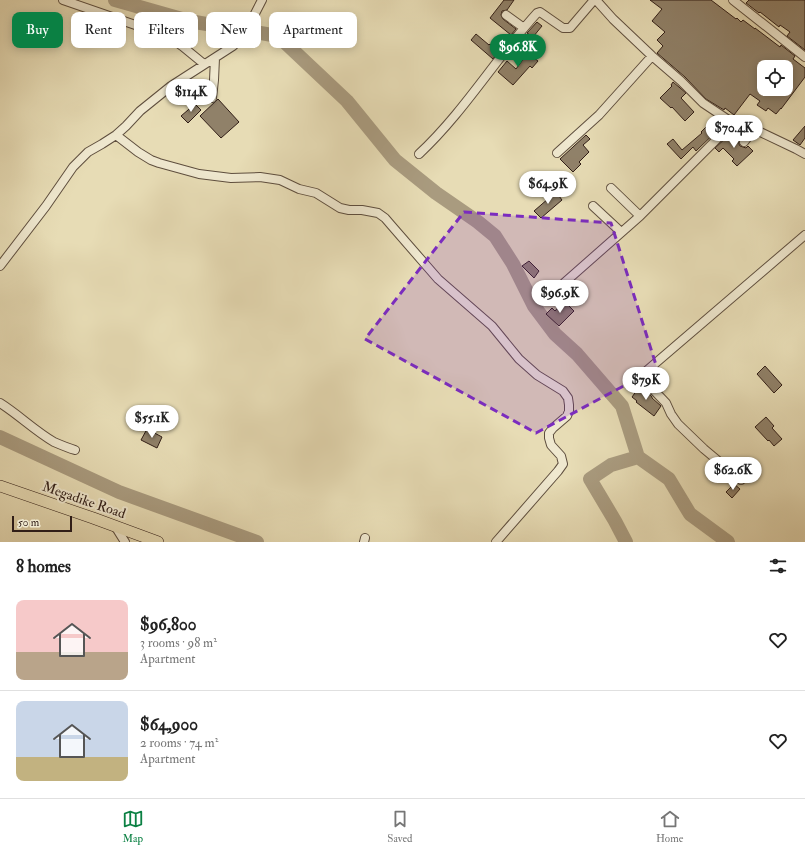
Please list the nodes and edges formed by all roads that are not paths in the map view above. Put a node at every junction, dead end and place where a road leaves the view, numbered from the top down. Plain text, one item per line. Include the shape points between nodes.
1 (63, 0) edge
2 (262, 0) edge
3 (595, 0) edge
4 (733, 0) edge
5 (506, 16) dead end
6 (524, 28) junction
7 (652, 56) junction
8 (805, 57) edge
9 (215, 58) junction
10 (204, 64) junction
11 (212, 98) dead end
12 (734, 122) junction
13 (754, 129) junction
14 (116, 135) junction
15 (744, 142) dead end
16 (557, 153) dead end
17 (419, 154) dead end
18 (805, 154) edge
19 (611, 188) dead end
20 (593, 206) dead end
21 (640, 216) junction
22 (621, 232) junction
23 (805, 234) edge
24 (0, 266) edge
25 (564, 283) dead end
26 (0, 403) edge
27 (75, 450) dead end
28 (741, 480) dead end
29 (0, 486) edge
30 (115, 526) junction
31 (125, 542) edge
32 (158, 542) edge
33 (496, 542) edge

1 - 10 street via 170,37
2 - 9 street via 244,35
3 - 6 street via 570,28 564,28 540,12
3 - 7 street
4 - 8 street
5 - 6 street
6 - 17 street via 458,111
7 - 12 street via 703,103
7 - 16 street via 599,115
9 - 10 street
9 - 11 street
10 - 14 street via 140,111
12 - 13 street
12 - 21 street
13 - 15 street
13 - 18 street
14 - 24 street via 88,152 73,167
14 - 33 street via 138,152 159,163 199,174 280,180 299,189 316,193 340,208 378,213 438,279 492,326 519,359 537,375 563,391 568,398 569,412 553,428 548,438 563,464
19 - 21 street
20 - 22 street
21 - 22 street
22 - 25 street
23 - 28 street via 643,376 666,403 678,424
26 - 27 street via 56,443
29 - 30 main road, Megadike Road
30 - 31 street
30 - 32 main road, Megadike Road

